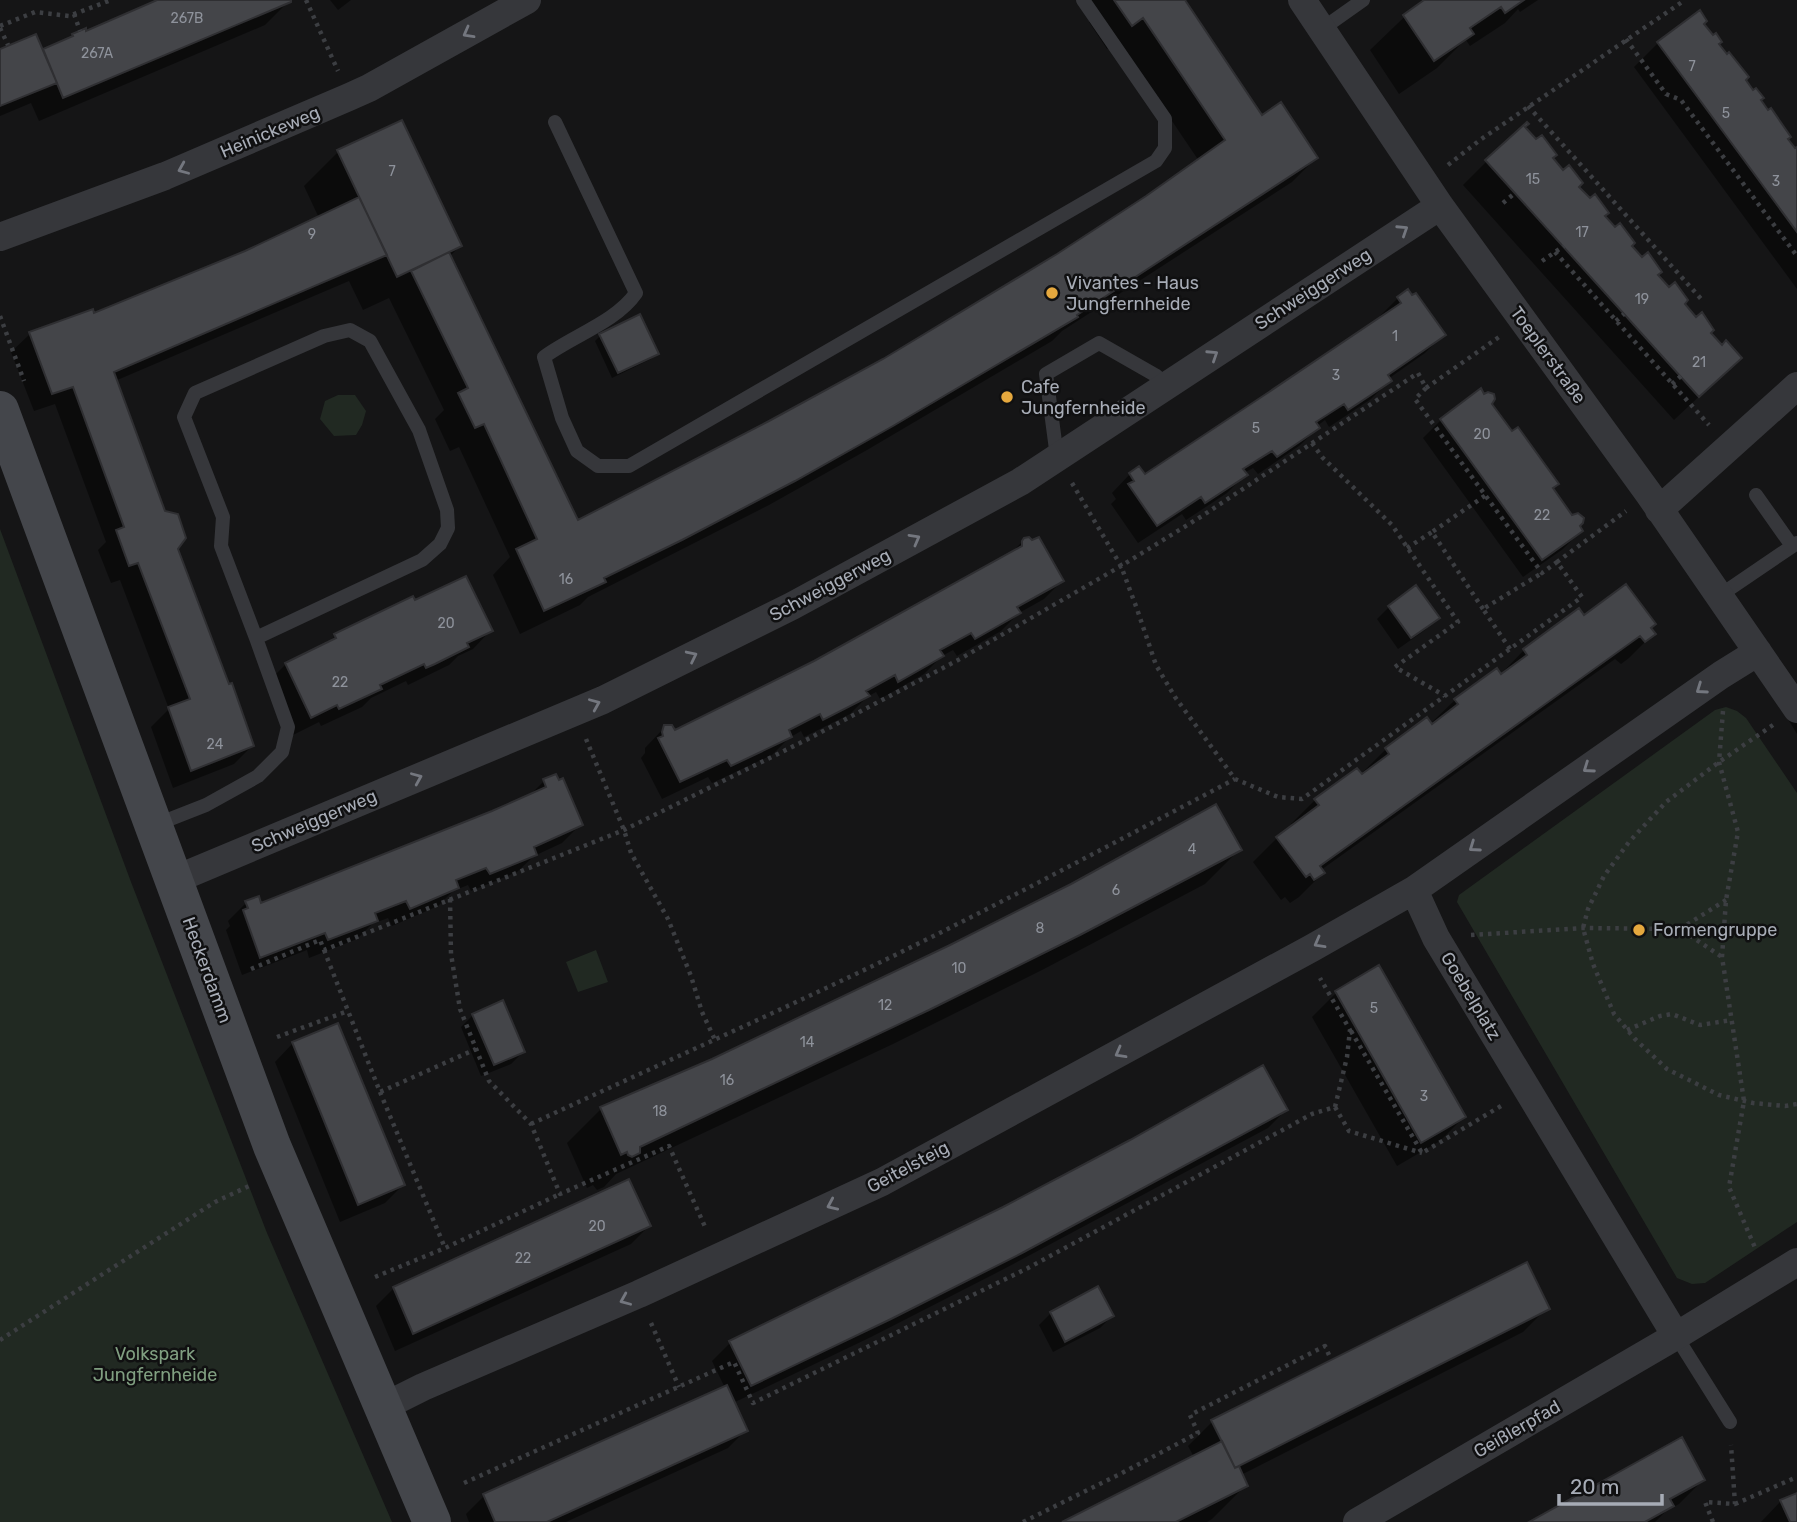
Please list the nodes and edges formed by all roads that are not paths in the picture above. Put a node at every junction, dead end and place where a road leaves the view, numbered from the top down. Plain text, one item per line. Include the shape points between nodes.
1 (527, 0) edge
2 (1083, 0) edge
3 (1302, 0) edge
4 (1363, 0) edge
5 (1322, 29) junction
6 (555, 122) dead end
7 (1433, 195) junction
8 (0, 237) edge
9 (1167, 385) junction
10 (1797, 386) edge
11 (0, 410) edge
12 (1057, 457) junction
13 (1756, 495) dead end
14 (1654, 502) junction
15 (1794, 545) edge
16 (1719, 596) junction
17 (256, 638) junction
18 (1758, 652) junction
19 (1797, 709) edge
20 (154, 825) junction
21 (174, 880) junction
22 (1413, 890) junction
23 (1797, 1262) edge
24 (1676, 1336) junction
25 (383, 1407) junction
26 (1730, 1422) road end
27 (1369, 1520) edge
28 (432, 1522) edge

1 -> 8 street, Heinickeweg via 349,97 165,176
2 - 6 lane via 1165,118 1165,148 1156,160 629,466 598,466 577,451 544,357 609,317 636,293
3 - 5 street, Toeplerstraße
4 - 5 lane
5 - 7 street, Toeplerstraße
9 -> 7 street, Schweiggerweg
7 - 14 street, Toeplerstraße
9 - 12 street, Schweiggerweg
9 - 12 lane via 1098,343 1046,374
10 - 14 street
11 - 20 street, Heckerdamm
21 -> 12 street, Schweiggerweg via 603,700 792,606 1020,482
13 - 15 lane
14 - 16 street, Toeplerstraße
15 - 16 lane
16 - 18 street, Toeplerstraße
17 - 17 lane via 422,560 440,544 448,528 447,510 419,430 370,341 350,330 324,336 195,393 184,417 223,517 221,546
17 - 20 lane via 288,727 282,751 258,776 206,805
18 - 19 street, Toeplerstraße
18 -> 22 street
20 - 21 street, Heckerdamm
21 - 25 street, Heckerdamm via 272,1146
22 - 24 street, Goebelplatz via 1436,938
22 -> 25 street, Geitelsteig via 882,1182
23 - 24 street
24 - 26 lane
24 - 27 street, Geißlerpfad
25 - 28 street, Heckerdamm

